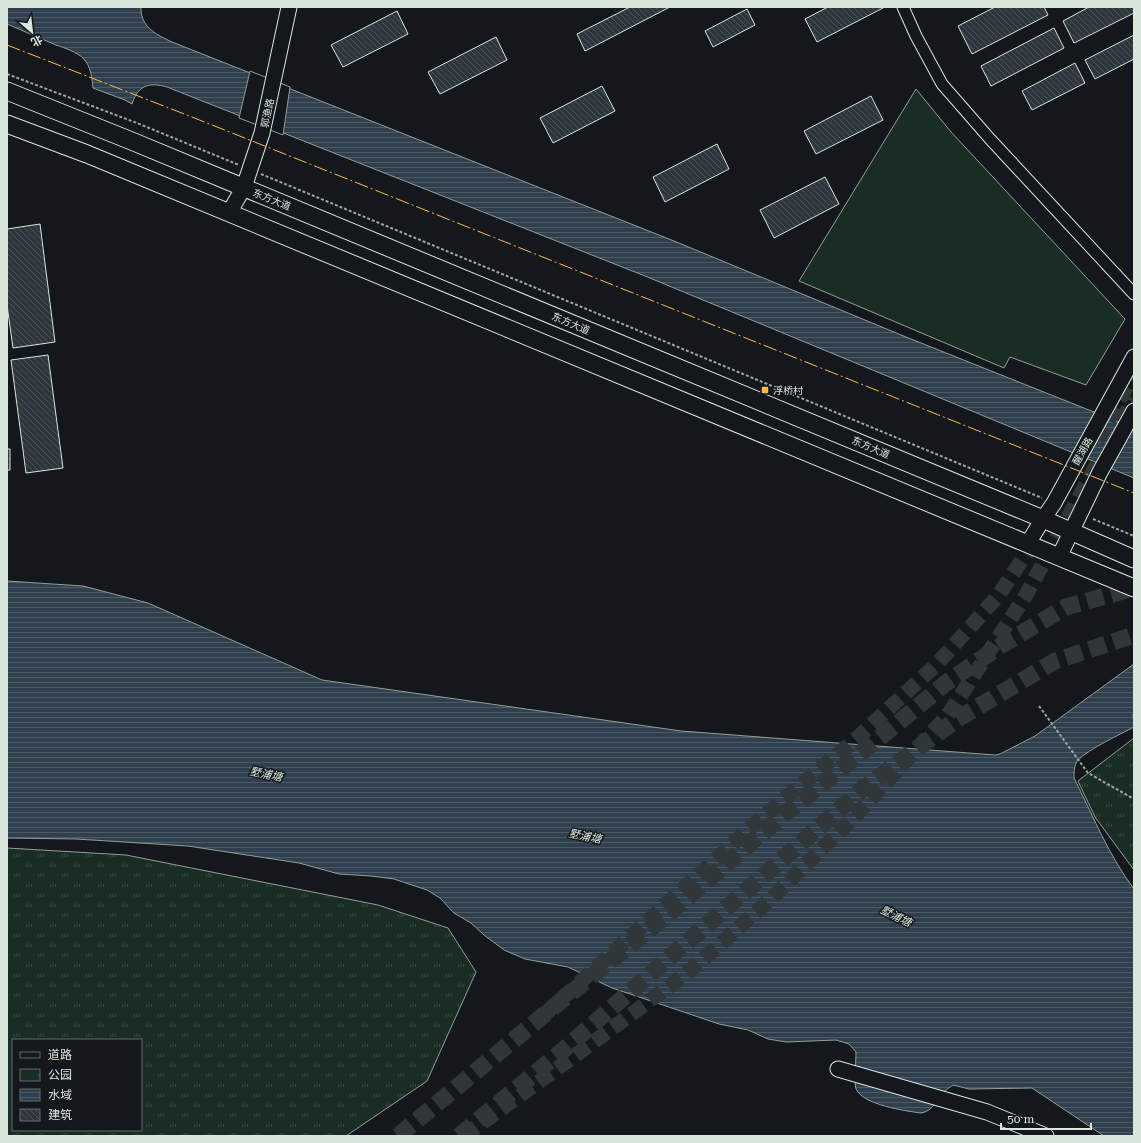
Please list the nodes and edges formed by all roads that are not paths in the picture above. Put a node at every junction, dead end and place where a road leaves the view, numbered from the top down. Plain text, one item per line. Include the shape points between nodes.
1 (289, 7) edge
2 (903, 7) edge
3 (7, 91) edge
4 (7, 124) edge
5 (244, 187) junction
6 (229, 213) junction
7 (1134, 294) edge
8 (1134, 357) edge
9 (1133, 413) tunnel mouth
10 (1043, 519) junction
11 (1072, 531) junction
12 (1028, 543) junction
13 (1059, 557) junction
14 (1134, 559) edge
15 (1134, 588) edge
16 (841, 1070) dead end
17 (1046, 1136) edge

1 - 5 street, 郭渔路 via 262,133
2 - 7 street via 942,84
3 - 5 main road, 东方大道
4 - 6 main road
5 - 6 street, 郭渔路
5 - 10 main road, 东方大道
6 - 12 main road
8 - 10 street, 醒湖路
9 - 11 street via 1100,472
10 - 11 main road, 东方大道
10 - 12 street, 醒湖路
11 - 13 street
11 - 14 main road, 东方大道
12 - 13 main road
13 - 15 main road
16 - 17 street via 987,1112

